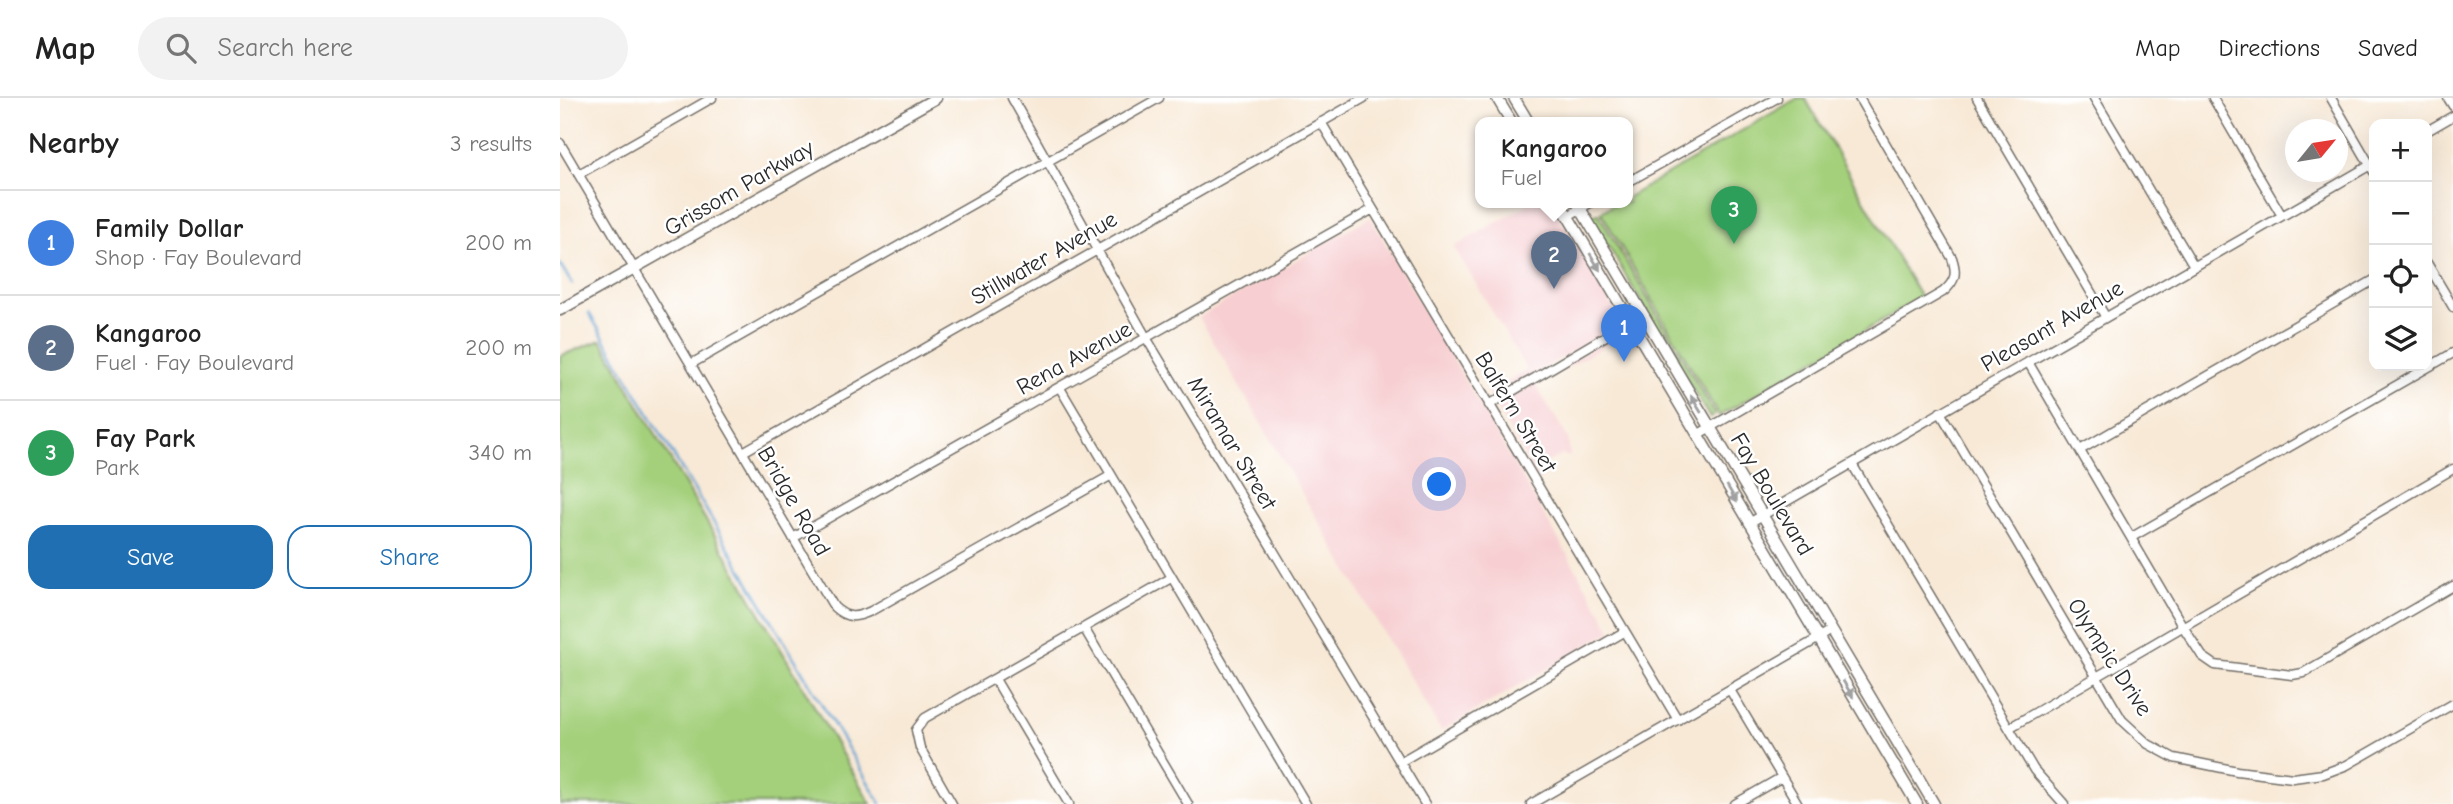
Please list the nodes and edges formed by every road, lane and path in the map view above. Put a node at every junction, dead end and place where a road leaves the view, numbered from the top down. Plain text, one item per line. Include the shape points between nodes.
1 (712, 98) edge
2 (936, 98) edge
3 (1012, 98) edge
4 (1159, 98) edge
5 (1364, 98) edge
6 (1497, 98) edge
7 (1514, 98) edge
8 (1777, 98) edge
9 (1858, 98) edge
10 (1977, 98) edge
11 (2094, 98) edge
12 (2213, 98) edge
13 (2331, 98) edge
14 (2448, 98) edge
15 (2453, 106) edge
16 (2453, 116) edge
17 (1508, 117) edge
18 (1525, 117) edge
19 (1321, 122) junction
20 (2432, 128) edge
21 (560, 143) edge
22 (2369, 160) edge
23 (1048, 162) junction
24 (2369, 169) edge
25 (579, 174) junction
26 (1633, 179) edge
27 (1563, 208) edge
28 (1576, 208) edge
29 (1579, 208) edge
30 (1373, 209) junction
31 (1568, 216) junction
32 (2282, 216) junction
33 (1097, 250) junction
34 (2194, 266) junction
35 (634, 269) junction
36 (2432, 271) edge
37 (2369, 284) edge
38 (2453, 307) edge
39 (560, 310) edge
40 (1643, 314) junction
41 (2105, 316) junction
42 (1630, 322) junction
43 (1147, 339) junction
44 (2453, 353) edge
45 (2028, 362) junction
46 (691, 364) junction
47 (1060, 388) junction
48 (1489, 405) junction
49 (1940, 412) junction
50 (1710, 428) junction
51 (1697, 435) junction
52 (2080, 450) junction
53 (743, 452) junction
54 (1852, 464) junction
55 (2453, 469) edge
56 (1110, 476) junction
57 (1762, 515) junction
58 (1749, 523) junction
59 (2132, 537) junction
60 (793, 538) junction
61 (1171, 578) junction
62 (2453, 586) edge
63 (2182, 625) junction
64 (1084, 628) junction
65 (1831, 631) junction
66 (1625, 632) junction
67 (1818, 639) junction
68 (2096, 677) junction
69 (995, 678) junction
70 (1730, 690) junction
71 (2453, 704) edge
72 (1678, 720) junction
73 (2009, 728) junction
74 (1400, 762) junction
75 (1782, 777) junction
76 (1921, 782) junction
77 (1908, 789) junction
78 (952, 804) edge
79 (1069, 804) edge
80 (1188, 804) edge
81 (1306, 804) edge
82 (1425, 804) edge
83 (1531, 804) edge
84 (1735, 804) edge
85 (1798, 804) edge
86 (1917, 804) edge
87 (1934, 804) edge
88 (2064, 804) edge

1 - 25 street
2 - 35 main road, Grissom Parkway
3 - 23 street, Miramar Street
4 - 23 street
5 - 19 street, Stillwater Avenue
6 - 17 main road
7 - 18 main road
8 - 26 street
9 - 50 street via 1952,258 1956,276 1952,285
10 - 41 street
11 - 34 street
12 - 32 street
13 - 22 street
14 - 15 street
16 - 20 street
19 - 30 street, Balfern Street
19 - 33 street, Stillwater Avenue
21 - 25 street, Bridge Road
23 - 33 street, Miramar Street
23 - 46 street
24 - 32 street, Pleasant Avenue
25 - 35 street, Bridge Road
27 - 31 main road, Fay Boulevard
28 - 31 street
29 - 40 main road, Fay Boulevard
30 - 43 street, Rena Avenue
30 - 48 street, Balfern Street
31 -> 42 main road, Fay Boulevard
32 - 34 street, Pleasant Avenue
33 - 43 street, Miramar Street
33 - 53 street, Stillwater Avenue
34 - 41 street, Pleasant Avenue
35 - 39 main road, Grissom Parkway
35 - 46 street, Bridge Road
36 - 38 street
37 - 52 street
40 - 42 street
50 -> 40 main road, Fay Boulevard
41 - 45 street, Pleasant Avenue
42 - 48 street
42 - 51 main road, Fay Boulevard
43 - 47 street, Rena Avenue
43 - 74 street, Miramar Street
44 - 59 street
45 - 49 street, Pleasant Avenue
45 - 52 street
46 - 53 street, Bridge Road
47 - 56 street
47 - 60 street, Rena Avenue
48 - 66 street, Balfern Street
49 - 54 street, Pleasant Avenue
49 - 68 street, Olympic Drive
50 - 51 street
50 - 57 main road, Fay Boulevard
51 -> 58 main road, Fay Boulevard
52 - 59 street
53 - 60 street, Bridge Road
54 - 57 street, Pleasant Avenue
54 - 73 street
55 - 63 street
56 - 60 street, Bridge Road via 860,617 842,615 834,607
56 - 61 street
57 - 58 street, Pleasant Avenue
57 - 65 main road, Fay Boulevard
58 - 67 main road, Fay Boulevard
59 - 63 street
61 - 64 street
61 - 81 street
62 - 63 street via 2292,676 2215,665 2202,656
63 - 68 street
64 - 69 street
64 - 80 street
65 - 67 street
65 - 76 main road, Fay Boulevard
66 - 72 street, Balfern Street
66 - 74 street
67 - 70 street
67 -> 77 main road, Fay Boulevard
68 - 71 street, Olympic Drive via 2122,720 2148,744 2174,758 2294,778 2347,765
68 - 73 street
69 - 78 street via 925,718 916,730 919,748
69 - 79 street
70 - 72 street
70 - 75 street
72 - 83 street
73 - 88 street via 2034,770
74 - 82 street, Miramar Street
75 - 84 street
75 - 85 street
76 - 77 street
76 - 87 main road, Fay Boulevard
77 - 86 main road, Fay Boulevard

